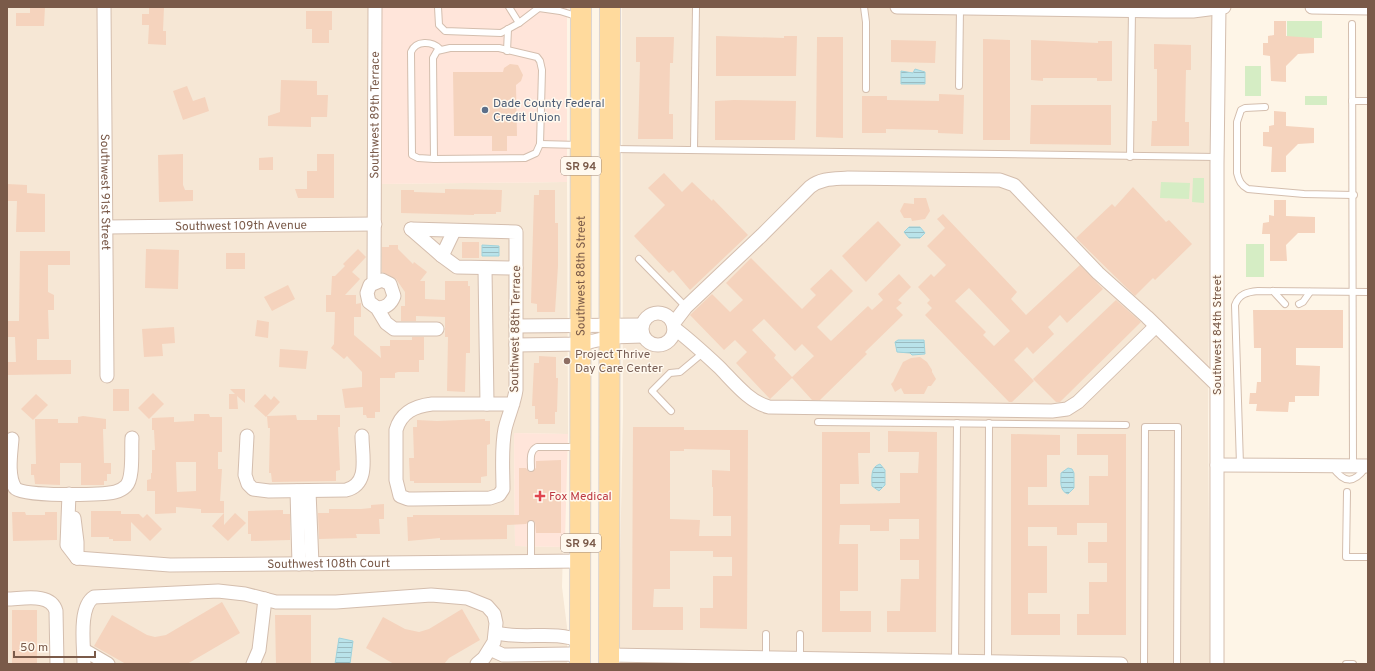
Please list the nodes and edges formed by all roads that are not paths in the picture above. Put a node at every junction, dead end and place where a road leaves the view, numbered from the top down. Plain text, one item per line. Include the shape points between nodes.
1 (104, 7) edge
2 (375, 7) edge
3 (438, 7) edge
4 (509, 7) edge
5 (610, 7) edge
6 (696, 7) edge
7 (864, 7) edge
8 (897, 7) edge
9 (920, 7) edge
10 (1219, 7) edge
11 (1224, 7) edge
12 (1312, 7) edge
13 (540, 8) edge
14 (960, 8) edge
15 (1027, 8) edge
16 (1073, 8) edge
17 (1105, 8) edge
18 (1368, 8) edge
19 (1164, 9) edge
20 (1132, 10) junction
21 (580, 12) edge
22 (519, 23) junction
23 (1352, 24) dead end
24 (508, 29) junction
25 (440, 49) junction
26 (507, 51) junction
27 (959, 86) dead end
28 (866, 89) dead end
29 (1352, 101) junction
30 (1368, 101) edge
31 (1265, 107) dead end
32 (540, 144) junction
33 (581, 145) junction
34 (610, 148) junction
35 (694, 149) junction
36 (1130, 157) junction
37 (1217, 157) junction
38 (434, 159) junction
39 (1354, 195) junction
40 (375, 224) junction
41 (106, 227) junction
42 (454, 231) junction
43 (442, 256) junction
44 (639, 259) dead end
45 (516, 268) junction
46 (485, 269) junction
47 (374, 282) junction
48 (1273, 291) junction
49 (1310, 292) junction
50 (1368, 292) edge
51 (1353, 293) junction
52 (1285, 304) dead end
53 (1299, 304) dead end
54 (686, 307) junction
55 (377, 308) junction
56 (516, 326) junction
57 (542, 326) junction
58 (674, 326) junction
59 (1156, 326) junction
60 (437, 329) dead end
61 (642, 330) junction
62 (610, 331) junction
63 (580, 334) junction
64 (541, 344) junction
65 (516, 345) junction
66 (704, 352) junction
67 (107, 376) dead end
68 (1217, 385) junction
69 (487, 404) junction
70 (513, 404) junction
71 (671, 411) dead end
72 (818, 422) dead end
73 (957, 423) junction
74 (989, 423) junction
75 (1126, 425) dead end
76 (247, 436) dead end
77 (362, 436) dead end
78 (132, 438) dead end
79 (12, 439) dead end
80 (581, 447) junction
81 (1217, 466) junction
82 (1240, 466) junction
83 (1332, 466) junction
84 (1353, 466) junction
85 (1367, 466) edge
86 (531, 468) dead end
87 (303, 491) junction
88 (1347, 492) dead end
89 (69, 494) junction
90 (531, 524) dead end
91 (1368, 557) edge
92 (531, 561) junction
93 (581, 561) junction
94 (305, 564) junction
95 (7, 599) edge
96 (265, 599) junction
97 (580, 612) junction
98 (497, 634) junction
99 (766, 634) dead end
100 (800, 634) dead end
101 (529, 636) junction
102 (580, 641) junction
103 (490, 649) junction
104 (84, 650) junction
105 (528, 654) junction
106 (766, 658) junction
107 (800, 659) junction
108 (686, 661) edge
109 (955, 661) junction
110 (595, 662) edge
111 (911, 662) edge
112 (988, 662) junction
113 (970, 663) edge
114 (1039, 663) edge
115 (57, 664) edge
116 (84, 664) edge
117 (108, 664) edge
118 (253, 664) edge
119 (477, 664) edge
120 (1122, 664) edge
121 (1144, 664) edge
122 (1177, 664) edge
123 (1217, 664) edge
124 (1346, 664) edge
125 (1353, 664) edge

1 - 41 street, Southwest 91st Street
2 - 40 street, Southwest 89th Terrace
3 - 24 lane via 439,25 445,31 501,33
4 - 22 lane
5 - 34 main road, SR 94
6 - 35 lane
7 - 28 lane
8 - 9 street
9 - 14 street
10 - 11 street
10 - 19 street via 1193,11
10 - 37 street, Southwest 84th Street
12 - 18 street
13 - 21 lane
13 - 22 lane
14 - 15 street
14 - 27 lane
15 - 16 street
16 - 17 street
17 - 20 street
19 - 20 street
20 - 36 lane
21 - 33 main road, Southwest 88th Street / SR 94
22 - 24 lane
23 - 29 lane
24 - 26 lane
25 - 26 lane via 499,48
25 - 38 lane via 433,58
25 - 38 lane via 433,44 423,43 415,46 410,56 411,153 418,158
26 - 32 lane via 534,56 540,61
29 - 30 lane
29 - 39 lane
31 - 39 lane via 1245,108 1238,115 1237,173 1243,186 1248,189 1304,194
32 - 33 lane
32 - 38 lane via 536,153 525,158
33 - 63 main road, Southwest 88th Street / SR 94
34 - 35 lane
34 - 62 main road, SR 94
35 - 36 lane
36 - 37 lane
37 - 68 street, Southwest 84th Street
39 - 51 lane
40 - 41 street, Southwest 109th Avenue
40 - 47 street, Southwest 89th Terrace
41 - 67 street, Southwest 91st Street
42 - 43 street
42 - 43 street via 411,229
42 - 45 street, Southwest 88th Terrace via 516,232
43 - 46 street via 457,268
44 - 54 lane
45 - 46 street
45 - 56 street, Southwest 88th Terrace
46 - 69 street
47 - 55 street via 368,289 367,298
47 - 55 street via 386,282 394,291 390,304
48 - 49 lane
48 - 52 lane
48 - 82 lane via 1244,294 1235,305
49 - 51 lane
49 - 53 lane
50 - 51 lane
51 - 84 lane
54 - 58 street
54 - 59 street via 817,182 842,178 987,179 1014,185 1098,273
55 - 60 street via 386,323 394,329
56 - 57 street
56 - 65 street, Southwest 88th Terrace
57 - 63 street
57 - 64 street via 536,332 536,338
58 - 61 street via 667,316 657,313 648,316
58 - 61 street via 672,338 659,346 650,344
58 - 66 street
59 - 66 street via 1078,402 1068,409 1052,411 771,407 760,404 749,396
59 - 68 street
61 - 62 street
62 - 63 street
62 - 63 street
62 - 110 main road, SR 94
63 - 64 street
63 - 80 main road, Southwest 88th Street / SR 94
64 - 65 street
65 - 70 street, Southwest 88th Terrace via 516,390
66 - 71 lane via 680,372 670,373 652,391
68 - 81 street, Southwest 84th Street
69 - 70 street
69 - 70 street, Southwest 88th Terrace via 422,405 408,411 402,417 396,430 396,480 400,496 414,499 490,498 499,495 503,489 505,431
72 - 73 lane
73 - 74 lane
73 - 109 lane
74 - 75 lane
74 - 112 lane
76 - 87 street via 245,475 250,487 256,490
77 - 87 street via 363,473 360,483 346,490
78 - 89 street via 131,477 126,486 114,492
79 - 89 street via 11,474 13,484 19,491
80 - 86 lane via 534,448
80 - 93 main road, Southwest 88th Street / SR 94
81 - 82 street
81 - 123 street, Southwest 84th Street
82 - 83 street
83 - 84 street
83 - 85 lane via 1338,476 1348,480 1360,476
84 - 85 street
87 - 94 street
88 - 91 lane via 1346,557
89 - 94 street, Southwest 108th Court via 77,558 170,565
90 - 92 lane
92 - 93 street, Southwest 108th Court
92 - 94 street, Southwest 108th Court
93 - 97 main road, Southwest 88th Street / SR 94
95 - 115 street via 46,599 54,604
96 - 98 street via 276,602 336,602 431,595 467,598 491,610
96 - 104 street via 218,591 123,597 96,596 89,600 84,611
96 - 118 street via 259,650
97 - 102 main road, Southwest 88th Street / SR 94
97 - 110 main road via 597,646
98 - 101 street
98 - 103 street
99 - 106 lane
100 - 107 lane
101 - 102 street via 569,636
101 - 105 street
102 - 110 main road
103 - 105 street via 502,655
103 - 119 street
104 - 116 street
104 - 117 street
105 - 110 street via 569,654
106 - 107 street
106 - 108 street
107 - 111 street
108 - 110 street
109 - 111 street
109 - 113 street
112 - 113 street
112 - 114 street
114 - 120 street
121 - 122 lane via 1145,427 1178,427
124 - 125 lane

